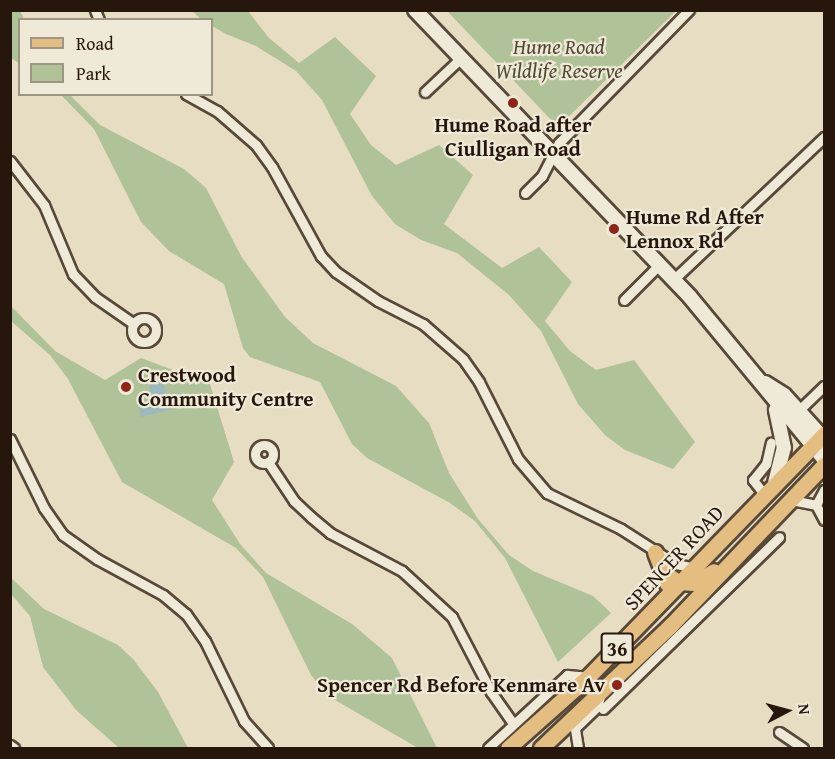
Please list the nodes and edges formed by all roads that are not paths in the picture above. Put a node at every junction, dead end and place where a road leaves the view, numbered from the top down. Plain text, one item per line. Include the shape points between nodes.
1 (415, 10) edge
2 (689, 10) edge
3 (461, 58) junction
4 (425, 92) dead end
5 (190, 96) edge
6 (825, 137) edge
7 (553, 155) junction
8 (10, 161) edge
9 (525, 193) dead end
10 (660, 264) junction
11 (674, 279) junction
12 (624, 300) dead end
13 (134, 324) dead end
14 (765, 384) junction
15 (825, 386) edge
16 (772, 398) junction
17 (798, 411) junction
18 (10, 439) edge
19 (821, 439) edge
20 (771, 443) dead end
21 (825, 459) edge
22 (268, 462) dead end
23 (825, 465) edge
24 (769, 488) junction
25 (825, 490) edge
26 (791, 500) junction
27 (816, 505) junction
28 (825, 520) edge
29 (779, 537) dead end
30 (655, 552) junction
31 (695, 568) junction
32 (666, 574) junction
33 (682, 582) junction
34 (650, 654) junction
35 (604, 661) junction
36 (603, 688) junction
37 (603, 709) dead end
38 (519, 728) junction
39 (779, 732) dead end
40 (10, 745) edge
41 (14, 748) edge
42 (268, 748) edge
43 (488, 748) edge
44 (508, 748) edge
45 (541, 748) edge
46 (578, 748) edge
47 (803, 748) edge

1 - 3 street
2 - 7 street via 559,143
3 - 4 street
3 - 7 street
5 - 30 street via 217,111 256,146 272,167 321,256 336,272 371,297 423,324 463,359 479,381 518,459 547,493 621,529
6 - 11 street
7 - 9 street via 542,176
7 - 10 street
8 - 13 street via 44,205 73,274 95,297
10 - 11 street
10 - 12 street
11 - 14 street
14 - 16 street
14 - 17 street via 784,395
15 - 17 street
16 - 19 street
16 - 24 street via 784,448
17 - 19 street
18 - 42 street via 44,508 63,535 97,560 163,595 186,614 205,641 244,721
19 - 21 street
19 - 24 main road, SPENCER ROAD / 36
20 - 24 street via 765,464 753,480
22 - 38 street via 294,501 311,517 330,532 402,571 452,617 490,692
23 - 26 main road, SPENCER ROAD / 36
24 - 31 main road, SPENCER ROAD / 36
25 - 27 street
26 - 27 street
26 - 33 main road via 771,511 709,576 694,583
26 - 34 main road, SPENCER ROAD / 36
27 - 28 street
29 - 34 street, SPENCER ROAD
30 - 31 street via 676,564
30 - 32 main road
31 - 33 main road, SPENCER ROAD / 36
32 - 33 main road
32 - 35 main road via 664,590 607,646
33 - 35 main road, SPENCER ROAD / 36
34 - 36 main road, SPENCER ROAD / 36
34 - 37 street, SPENCER ROAD
34 - 38 main road via 633,643 548,724
35 - 38 main road, SPENCER ROAD / 36
36 - 45 main road, SPENCER ROAD / 36
36 - 46 street via 597,707 575,728
38 - 43 street, SPENCER ROAD
38 - 44 main road, SPENCER ROAD / 36
39 - 47 street
40 - 41 street

